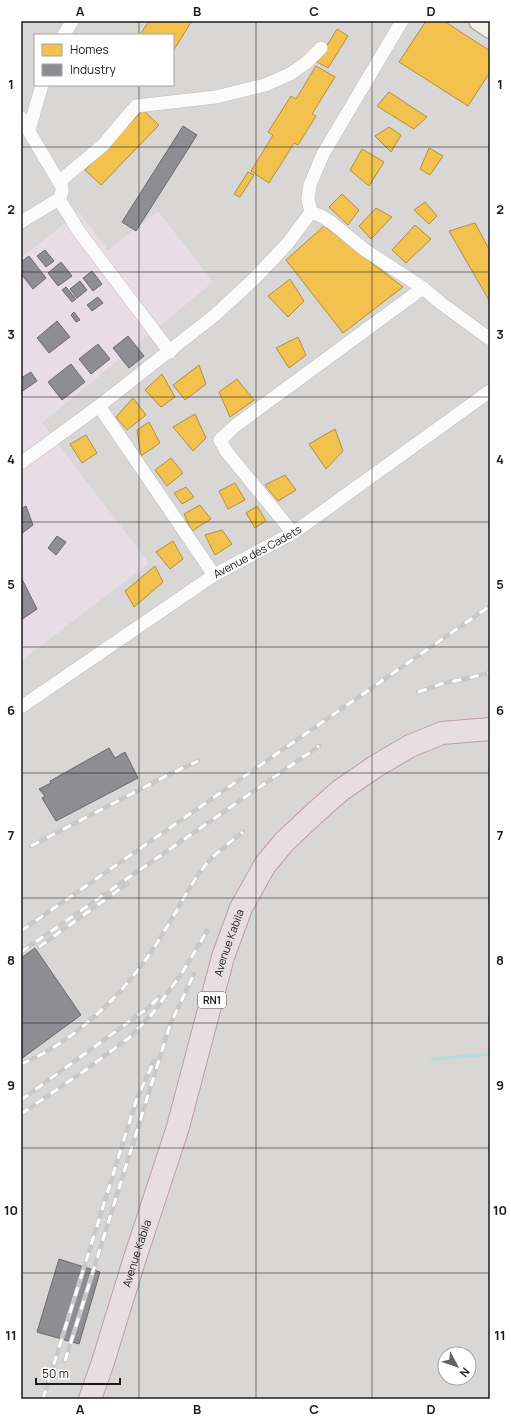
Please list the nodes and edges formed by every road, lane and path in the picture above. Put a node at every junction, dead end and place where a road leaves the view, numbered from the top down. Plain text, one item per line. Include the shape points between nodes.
1 (72, 21) edge
2 (402, 21) edge
3 (478, 21) edge
4 (490, 29) edge
5 (65, 34) edge
6 (321, 48) dead end
7 (42, 86) edge
8 (21, 118) edge
9 (29, 130) junction
10 (60, 181) junction
11 (59, 199) junction
12 (311, 212) junction
13 (21, 222) edge
14 (423, 288) junction
15 (490, 339) edge
16 (170, 352) junction
17 (490, 391) edge
18 (99, 406) junction
19 (21, 463) edge
20 (293, 533) junction
21 (214, 575) junction
22 (21, 707) edge
23 (490, 728) edge
24 (90, 1399) edge

1 - 5 street
2 - 12 street via 323,154 310,185 308,199
3 - 4 street
6 - 10 street via 290,74 265,85 216,97 136,106 103,145
7 - 9 street
8 - 9 street
9 - 10 street
10 - 11 street via 62,192
11 - 13 street
11 - 16 street via 80,233
12 - 14 street via 321,216
12 - 16 street via 288,243 254,278 216,315
14 - 15 street
14 - 20 street via 234,426 220,440 226,451
16 - 18 street
17 - 20 street, Avenue des Cadets
18 - 19 street
18 - 21 street
20 - 21 street, Avenue des Cadets
21 - 22 street, Avenue des Cadets
23 - 24 highway, Avenue Kabila / RN1 via 442,733 410,746 376,766 341,790 316,812 284,842 265,865 240,908 223,957 178,1127

